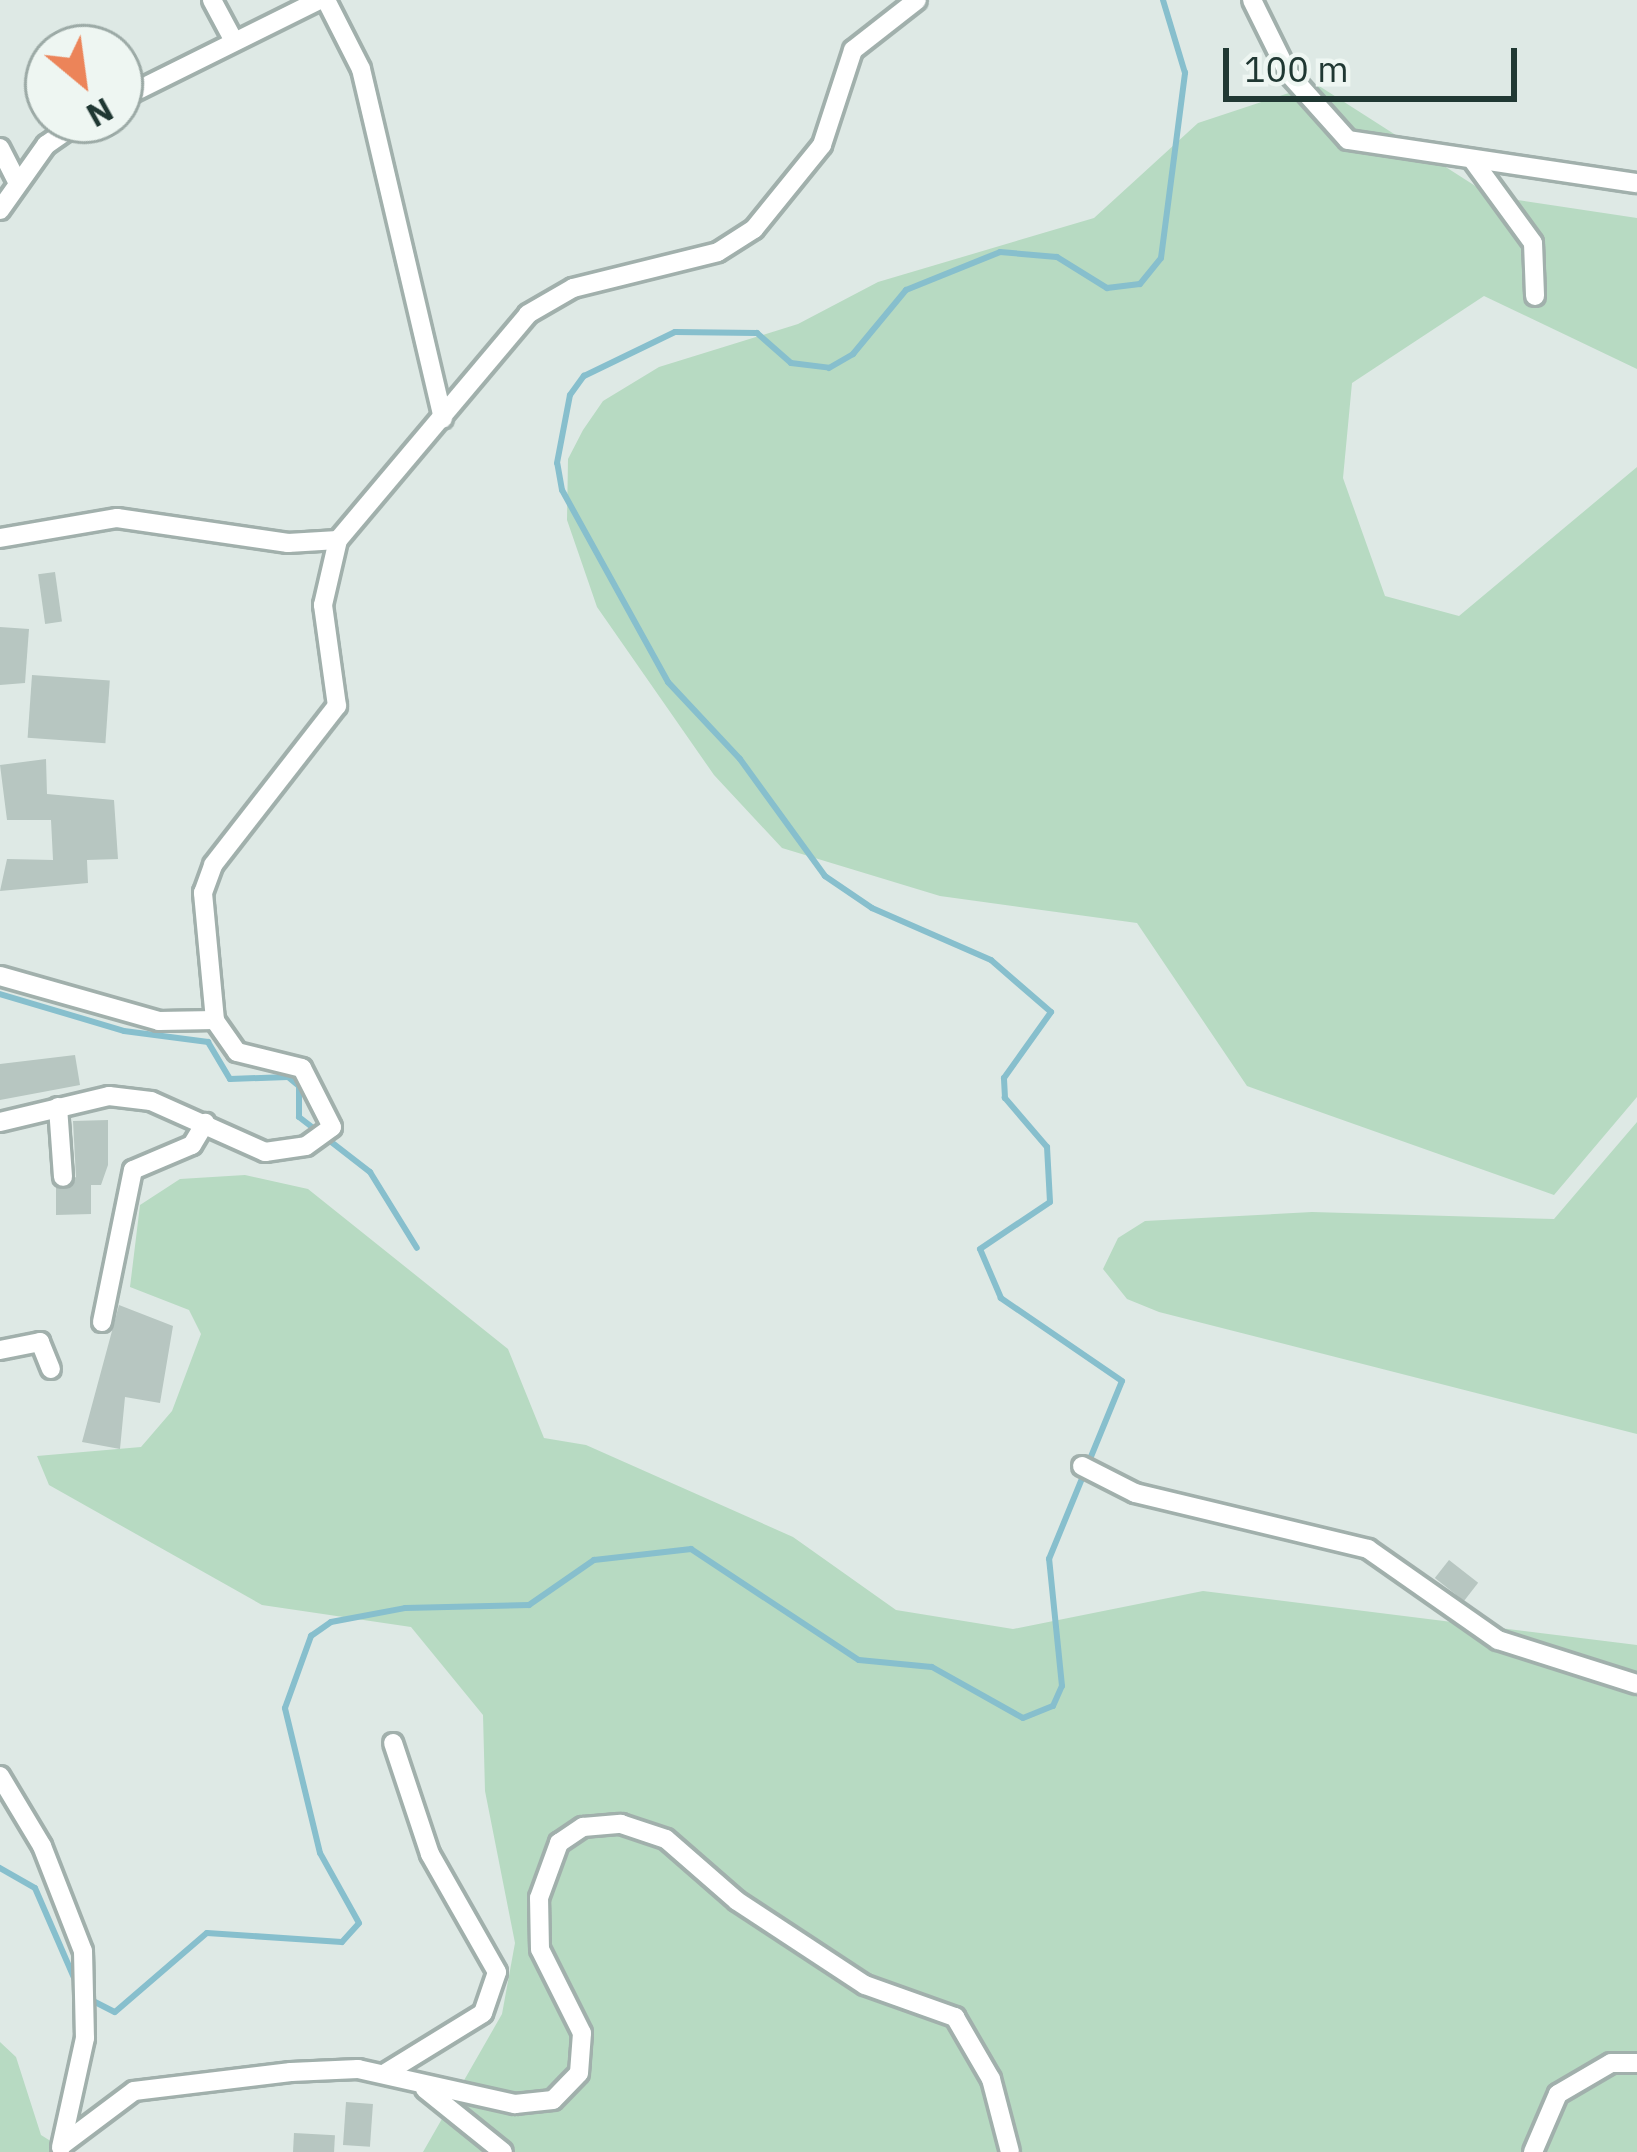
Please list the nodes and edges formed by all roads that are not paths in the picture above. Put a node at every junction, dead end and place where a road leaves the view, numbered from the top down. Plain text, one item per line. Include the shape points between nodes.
1 (212, 0) edge
2 (322, 0) edge
3 (916, 0) edge
4 (1252, 0) edge
5 (234, 41) junction
6 (144, 87) edge
7 (57, 144) edge
8 (0, 148) edge
9 (1474, 162) junction
10 (17, 182) junction
11 (1637, 183) edge
12 (0, 210) edge
13 (1535, 296) dead end
14 (443, 418) junction
15 (0, 538) edge
16 (338, 540) junction
17 (0, 976) edge
18 (215, 1020) junction
19 (58, 1107) junction
20 (0, 1122) edge
21 (205, 1123) junction
22 (63, 1177) dead end
23 (102, 1322) dead end
24 (0, 1350) edge
25 (52, 1369) dead end
26 (1087, 1468) dead end
27 (1637, 1684) edge
28 (393, 1743) dead end
29 (0, 1775) edge
30 (1637, 2062) edge
31 (383, 2074) junction
32 (425, 2090) junction
33 (61, 2148) edge
34 (503, 2152) edge
35 (1010, 2152) edge
36 (1532, 2152) edge

1 - 5 street
2 - 5 street
2 - 14 street via 361,69
3 - 14 street via 853,50 822,145 754,229 718,251 549,299
4 - 9 street via 1288,73 1348,140
5 - 6 street
7 - 10 street
8 - 10 street
9 - 11 street
9 - 13 street via 1533,243
10 - 12 street
14 - 16 street
15 - 16 street via 117,518 288,543
16 - 18 street via 323,605 337,706 206,880
17 - 18 street via 159,1021
18 - 21 street via 237,1052 302,1067 332,1127 265,1152
19 - 20 street
19 - 21 street via 109,1096 152,1100
19 - 22 street
21 - 23 street via 192,1145 133,1169
24 - 25 street via 40,1342
26 - 27 street via 1135,1493 1368,1549 1498,1640
28 - 31 street via 430,1854 497,1972 483,2014
29 - 33 street via 41,1846 82,1951 85,2038
30 - 36 street via 1611,2063 1558,2094
31 - 32 street
31 - 33 street via 291,2072 134,2091
32 - 34 street
32 - 35 street via 538,2106 568,2089 582,2033 540,1948 547,1868 583,1827 640,1825 866,1985 956,2017 991,2079

